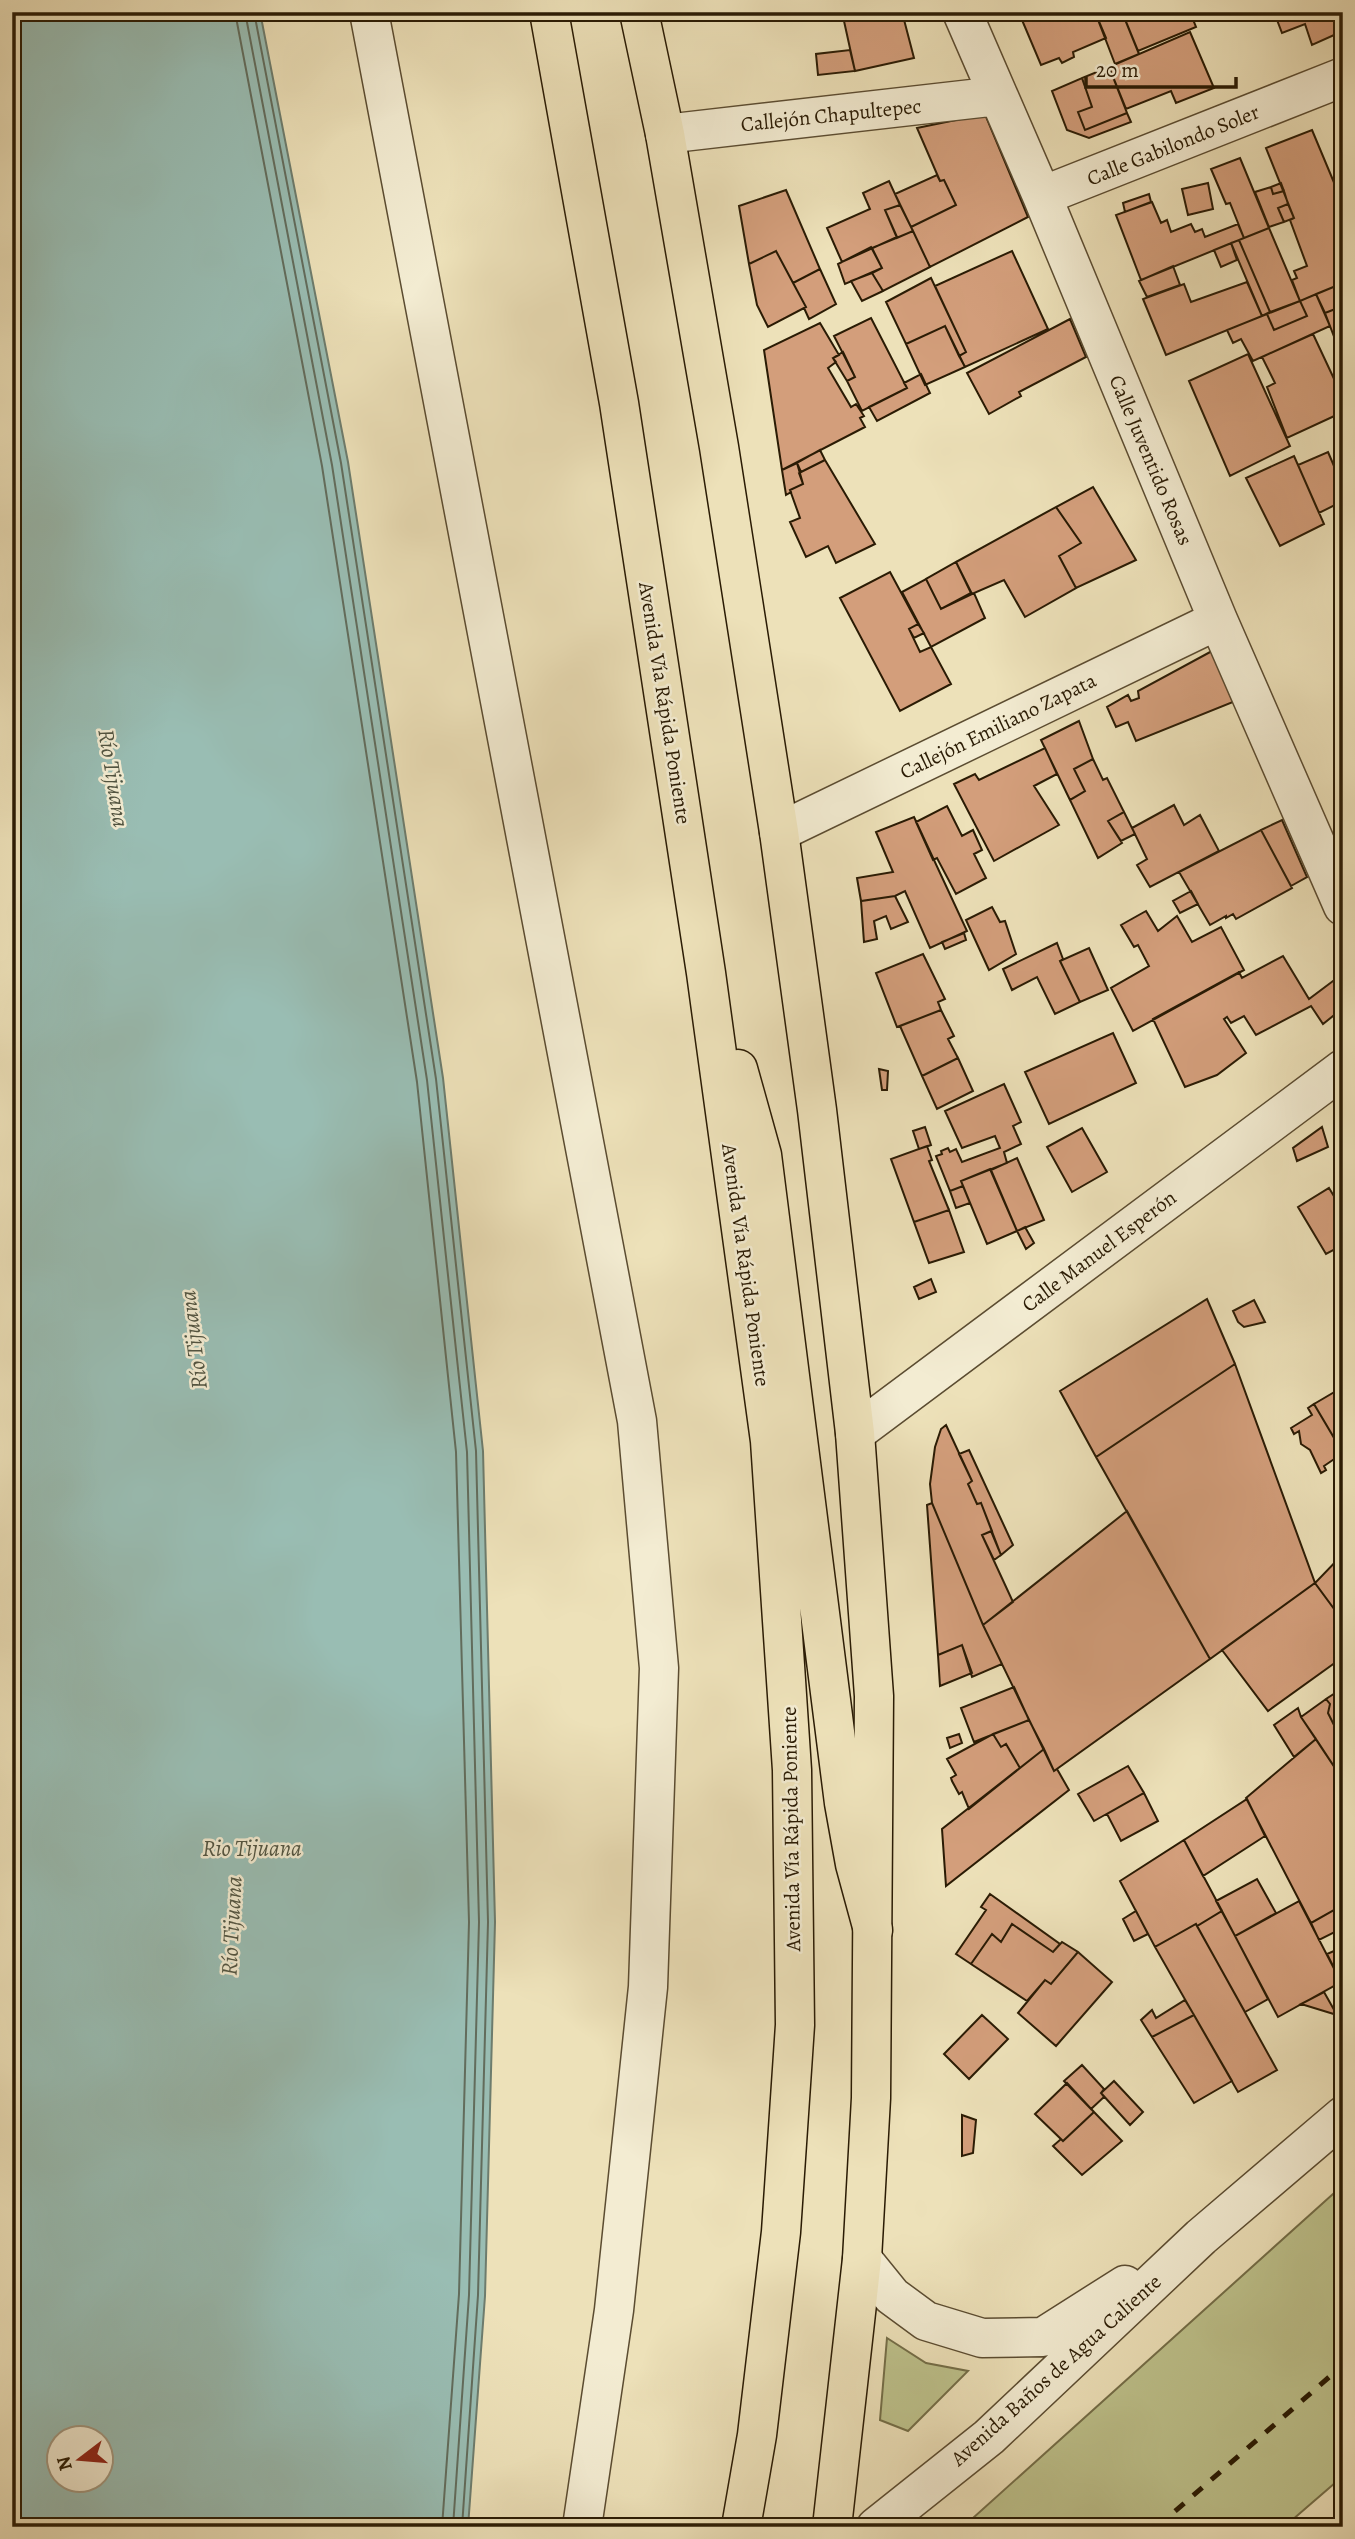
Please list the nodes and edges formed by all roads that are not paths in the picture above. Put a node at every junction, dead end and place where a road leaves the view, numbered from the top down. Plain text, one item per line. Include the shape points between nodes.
1 (369, 12) edge
2 (549, 12) edge
3 (576, 12) edge
4 (639, 12) edge
5 (962, 12) edge
6 (1343, 78) edge
7 (998, 96) junction
8 (665, 134) junction
9 (1042, 197) junction
10 (619, 403) junction
11 (1218, 620) junction
12 (779, 832) junction
13 (1343, 906) edge
14 (706, 974) junction
15 (1343, 1069) edge
16 (855, 1433) junction
17 (873, 1930) junction
18 (1343, 2116) edge
19 (1201, 2237) junction
20 (862, 2259) junction
21 (582, 2527) edge
22 (740, 2527) edge
23 (832, 2527) edge
24 (876, 2527) edge

1 - 21 street via 636,1421 659,1668 648,1987 614,2310
2 - 10 main road, Avenida Vía Rápida Poniente
3 - 10 main road
4 - 8 main road
5 - 7 street, Calle Juventido Rosas
6 - 9 street, Calle Gabilondo Soler
7 - 8 street, Callejón Chapultepec
7 - 9 street, Calle Juventido Rosas
8 - 12 main road
9 - 11 street, Calle Juventido Rosas
10 - 14 main road, Avenida Vía Rápida Poniente
11 - 12 street, Callejón Emiliano Zapata
11 - 13 street, Calle Juventido Rosas
12 - 16 main road
14 - 17 main road via 762,1155 844,1803
14 - 22 main road, Avenida Vía Rápida Poniente via 770,1441 792,1770 794,2039 781,2232 757,2435
15 - 16 street, Calle Manuel Esperón
16 - 17 main road via 874,1696
17 - 20 main road via 871,2098
18 - 19 street, Avenida Baños de Agua Caliente
19 - 20 street, Avenida Baños de Agua Caliente via 1043,2337 982,2338 926,2321 892,2296
19 - 24 street, Avenida Baños de Agua Caliente via 989,2437
20 - 23 main road

